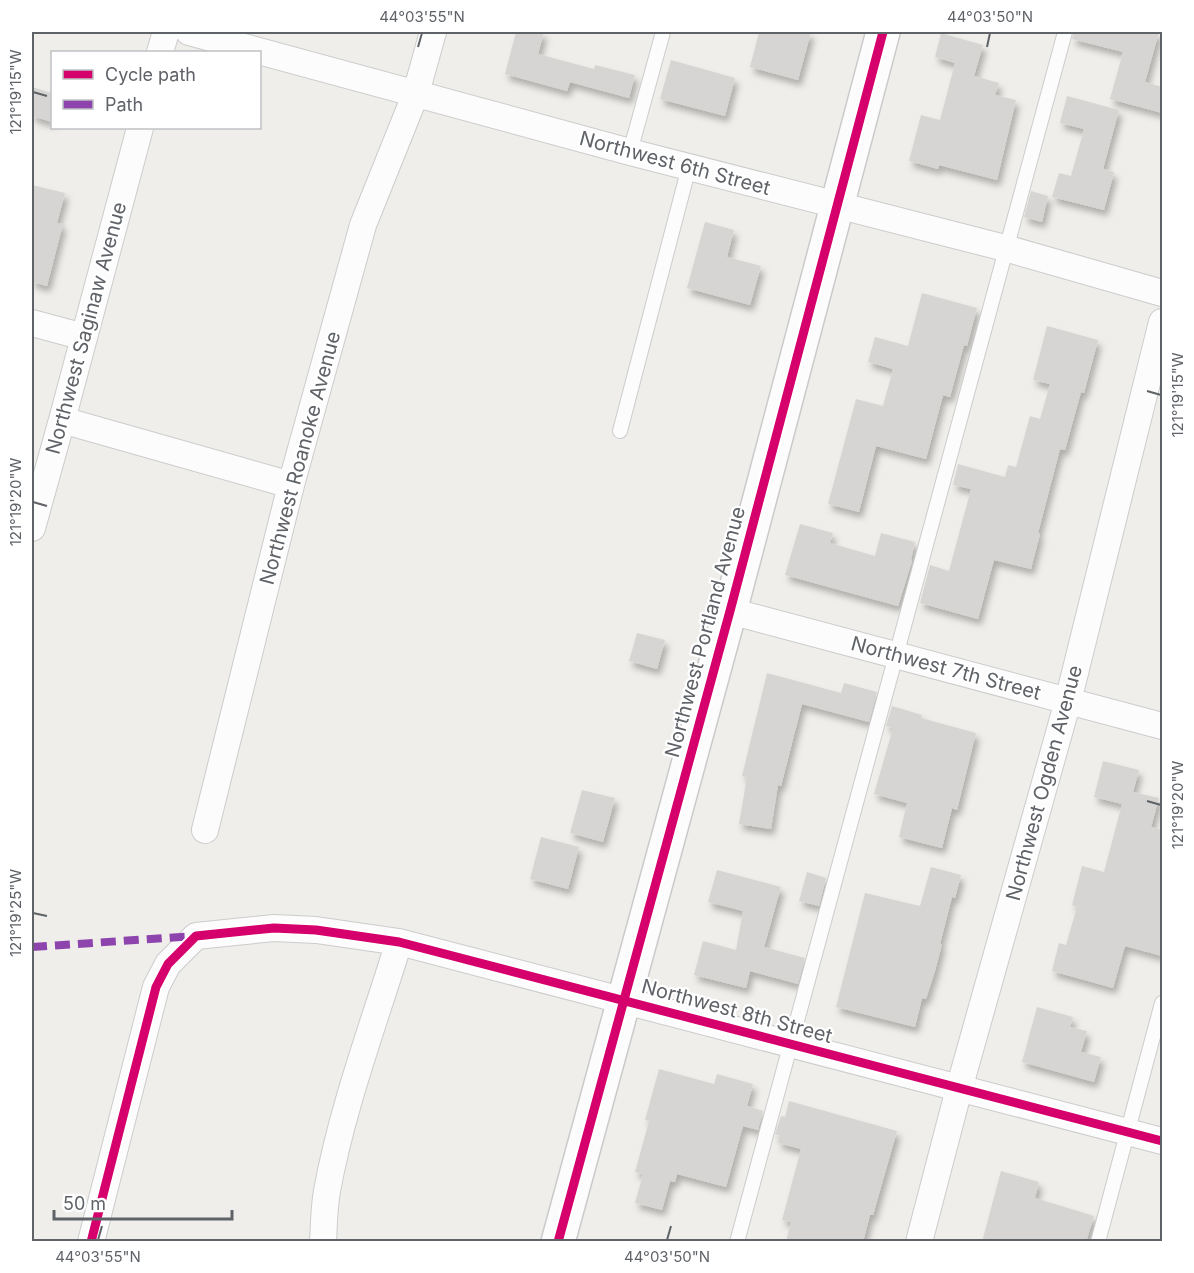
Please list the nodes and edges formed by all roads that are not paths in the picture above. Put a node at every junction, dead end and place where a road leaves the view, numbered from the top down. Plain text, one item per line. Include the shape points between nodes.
1 (166, 32) edge
2 (189, 32) edge
3 (433, 32) edge
4 (663, 32) edge
5 (883, 32) edge
6 (1065, 32) edge
7 (160, 51) edge
8 (260, 51) edge
9 (261, 51) edge
10 (416, 93) junction
11 (140, 129) edge
12 (630, 152) junction
13 (689, 167) junction
14 (837, 205) junction
15 (1005, 248) junction
16 (1162, 292) edge
17 (1162, 322) edge
18 (32, 323) edge
19 (84, 337) junction
20 (62, 420) junction
21 (620, 431) dead end
22 (291, 485) junction
23 (32, 528) edge
24 (730, 611) junction
25 (895, 655) junction
26 (1068, 701) junction
27 (1162, 726) edge
28 (205, 830) dead end
29 (399, 942) junction
30 (624, 1000) junction
31 (1162, 1003) edge
32 (791, 1044) junction
33 (959, 1089) junction
34 (1127, 1131) junction
35 (1162, 1142) edge
36 (91, 1242) edge
37 (323, 1242) edge
38 (558, 1242) edge
39 (737, 1242) edge
40 (919, 1242) edge
41 (1098, 1242) edge

1 - 7 street
2 - 8 street, Northwest 6th Street
3 - 10 street, Northwest Roanoke Avenue
4 - 12 lane
5 - 14 street, Northwest Portland Avenue
6 - 15 lane
9 - 10 street, Northwest 6th Street
10 - 12 street, Northwest 6th Street
10 - 22 street, Northwest Roanoke Avenue via 363,225
11 - 19 street, Northwest Saginaw Avenue
12 - 13 street, Northwest 6th Street
13 - 14 street, Northwest 6th Street
13 - 21 lane
14 - 15 street, Northwest 6th Street
14 - 24 street, Northwest Portland Avenue
15 - 16 street, Northwest 6th Street
15 - 25 lane
17 - 26 street, Northwest Ogden Avenue
18 - 19 street
19 - 20 street, Northwest Saginaw Avenue
20 - 22 street
20 - 23 street, Northwest Saginaw Avenue
22 - 28 street, Northwest Roanoke Avenue
24 - 25 street, Northwest 7th Street
24 - 30 street, Northwest Portland Avenue
25 - 26 street, Northwest 7th Street
25 - 32 lane
26 - 27 street, Northwest 7th Street
26 - 33 street, Northwest Ogden Avenue
29 - 30 street, Northwest 8th Street
29 - 36 street, Northwest 8th Street via 274,928 196,936 168,964 156,987
29 - 37 street via 333,1161
30 - 32 street, Northwest 8th Street
30 - 38 street, Northwest Portland Avenue
31 - 34 lane
32 - 33 street, Northwest 8th Street
32 - 39 lane
33 - 34 street, Northwest 8th Street
33 - 40 street, Northwest Ogden Avenue
34 - 35 street, Northwest 8th Street
34 - 41 lane

